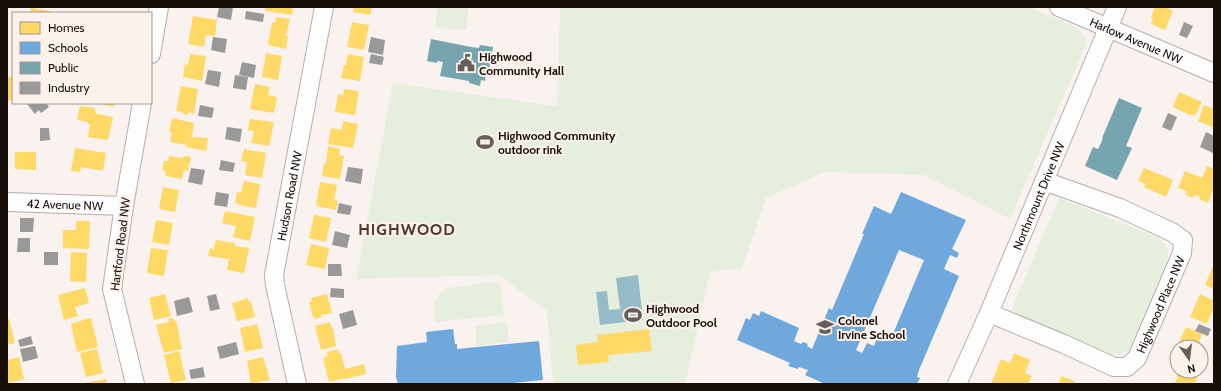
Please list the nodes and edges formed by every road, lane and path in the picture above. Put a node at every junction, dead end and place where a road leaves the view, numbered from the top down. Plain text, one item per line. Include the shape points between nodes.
1 (160, 7) edge
2 (324, 7) edge
3 (1059, 7) edge
4 (1116, 7) edge
5 (1108, 28) junction
6 (152, 49) edge
7 (1214, 73) edge
8 (142, 104) edge
9 (1044, 181) junction
10 (7, 202) edge
11 (124, 206) junction
12 (989, 313) junction
13 (135, 384) edge
14 (297, 384) edge
15 (957, 384) edge

1 - 6 street
2 - 14 street, Hudson Road NW via 274,275
3 - 5 street, Harlow Avenue NW
4 - 5 street, Northmount Drive NW
5 - 7 street, Harlow Avenue NW
5 - 9 street, Northmount Drive NW
8 - 11 street, Hartford Road NW
9 - 12 street, Northmount Drive NW
9 - 12 street, Highwood Place NW via 1120,208 1172,232 1183,240 1182,253 1137,358 1128,367 1114,367
10 - 11 street, 42 Avenue NW
11 - 13 street, Hartford Road NW via 112,289
12 - 15 street, Northmount Drive NW

